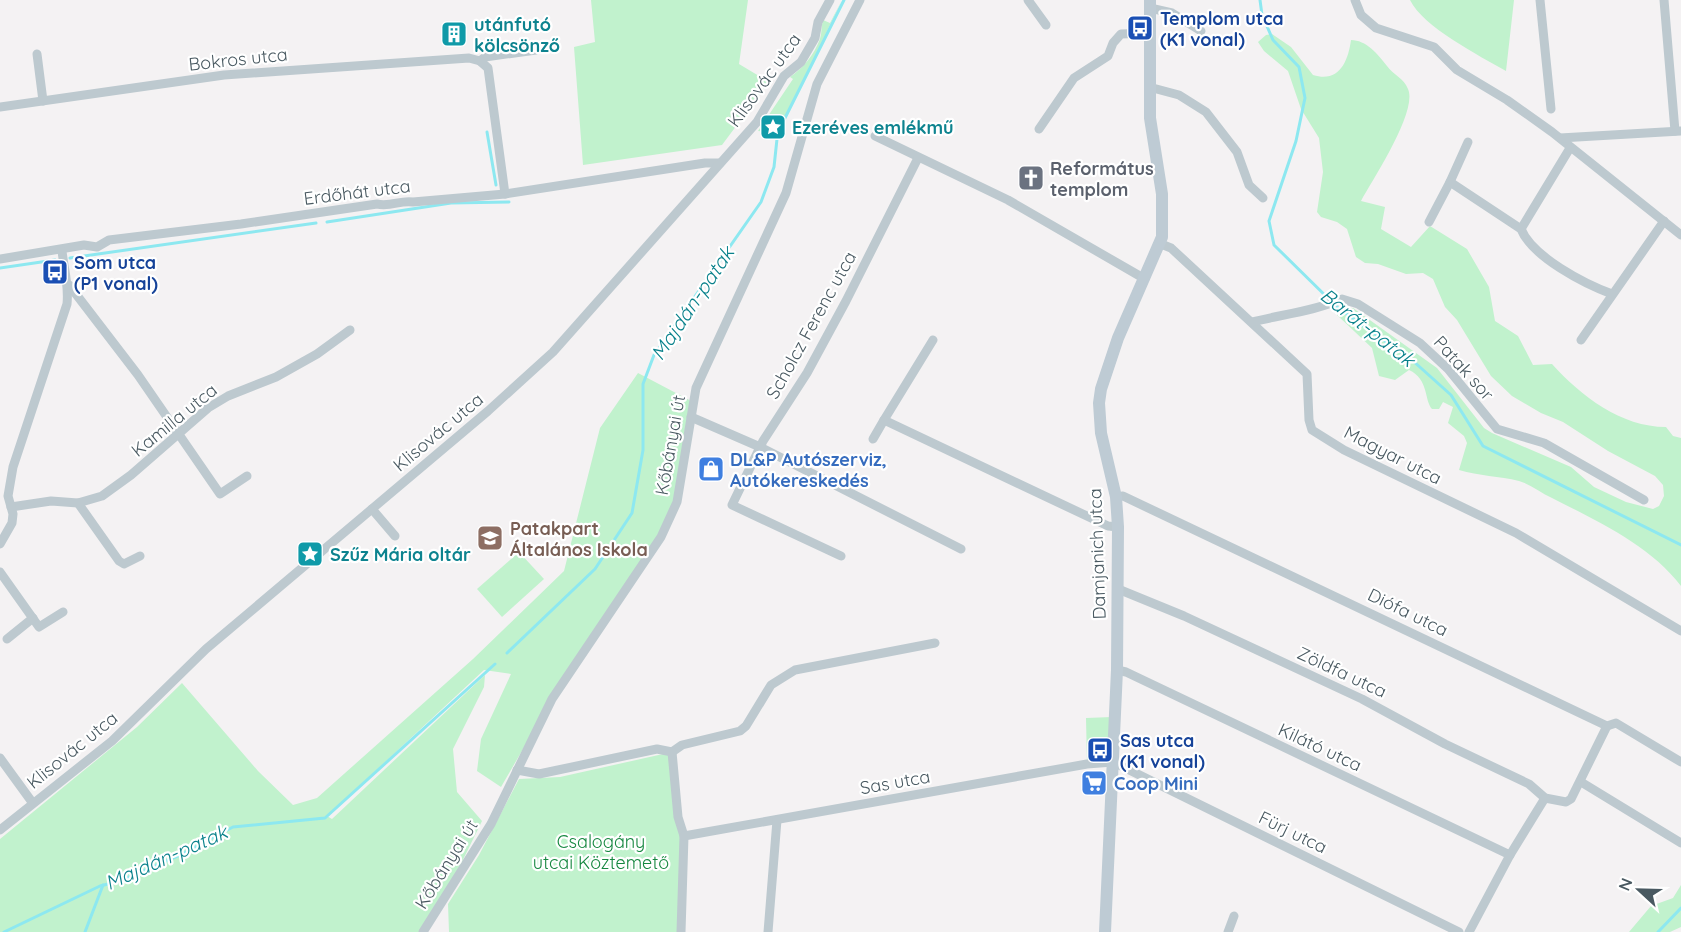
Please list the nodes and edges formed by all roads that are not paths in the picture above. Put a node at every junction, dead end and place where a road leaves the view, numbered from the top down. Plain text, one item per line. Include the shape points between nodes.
1 (830, 0) edge
2 (860, 0) edge
3 (1028, 0) edge
4 (1355, 0) edge
5 (1539, 0) edge
6 (1664, 0) edge
7 (1150, 3) edge
8 (1046, 25) dead end
9 (1201, 31) dead end
10 (1148, 33) junction
11 (536, 50) dead end
12 (37, 54) dead end
13 (480, 61) junction
14 (1149, 87) junction
15 (43, 102) junction
16 (0, 107) edge
17 (1551, 109) dead end
18 (1039, 129) dead end
19 (1678, 130) edge
20 (875, 136) dead end
21 (1560, 138) junction
22 (1468, 142) dead end
23 (1570, 148) junction
24 (918, 158) junction
25 (720, 163) junction
26 (1450, 182) junction
27 (505, 194) junction
28 (1263, 198) dead end
29 (1664, 220) junction
30 (1429, 222) dead end
31 (1521, 228) junction
32 (1681, 235) edge
33 (1161, 244) junction
34 (62, 251) junction
35 (0, 259) edge
36 (1145, 279) junction
37 (69, 285) junction
38 (1612, 294) junction
39 (84, 306) junction
40 (65, 310) junction
41 (1252, 322) junction
42 (350, 330) dead end
43 (933, 340) dead end
44 (1581, 340) dead end
45 (691, 417) junction
46 (884, 420) junction
47 (177, 434) junction
48 (873, 440) dead end
49 (760, 447) junction
50 (247, 476) dead end
51 (1116, 497) junction
52 (1644, 500) dead end
53 (78, 503) junction
54 (11, 507) junction
55 (372, 509) junction
56 (1118, 527) junction
57 (395, 536) dead end
58 (0, 544) edge
59 (961, 549) dead end
60 (140, 556) dead end
61 (842, 556) dead end
62 (0, 572) edge
63 (1118, 589) junction
64 (63, 612) dead end
65 (33, 618) junction
66 (1681, 631) edge
67 (7, 639) dead end
68 (935, 643) dead end
69 (1117, 670) junction
70 (1607, 726) junction
71 (672, 752) junction
72 (0, 758) edge
73 (1113, 762) junction
74 (1681, 762) edge
75 (517, 770) junction
76 (1581, 782) junction
77 (1545, 798) junction
78 (32, 802) junction
79 (777, 820) junction
80 (0, 830) edge
81 (684, 836) junction
82 (1681, 843) edge
83 (1510, 855) junction
84 (1234, 916) dead end
85 (423, 932) edge
86 (681, 932) edge
87 (768, 932) edge
88 (1104, 932) edge
89 (1228, 932) edge
90 (1459, 932) edge
91 (1469, 932) edge

1 - 25 street, Klisovác utca via 801,62 786,73 757,122
2 - 45 street, Kőbányai út via 817,84 786,193 696,388
3 - 8 street
4 - 21 street via 1361,15 1376,28 1434,47 1457,70
5 - 17 street
6 - 19 street
7 - 9 street
7 - 10 main road, Damjanich utca
10 - 14 main road, Damjanich utca
10 - 18 street via 1121,34 1108,56 1074,78
11 - 13 street, Bokros utca
12 - 15 street
13 - 15 street, Bokros utca via 470,58 224,75
13 - 27 street via 488,68
14 - 28 street via 1179,96 1206,112 1237,152 1249,185
14 - 33 main road, Damjanich utca via 1162,194
15 - 16 street, Bokros utca
19 - 21 street
20 - 24 street
21 - 23 street
22 - 26 street
23 - 29 street
23 - 31 street
24 - 36 street via 1008,200
24 - 49 street, Scholcz Ferenc utca via 807,373
25 - 27 street, Erdőhát utca
25 - 55 street, Klisovác utca via 553,352
26 - 30 street
26 - 31 street
27 - 34 street, Erdőhát utca via 404,201 390,206 377,204 109,240 97,247 84,245
29 - 32 street
29 - 38 street
31 - 38 street via 1524,237 1563,270
33 - 36 main road, Damjanich utca
33 - 41 street, Magyar utca via 1171,248
34 - 35 street, Erdőhát utca
34 - 37 street
36 - 51 main road, Damjanich utca via 1118,338 1101,390 1101,433
37 - 39 street
37 - 40 street
38 - 44 street
39 - 40 street
39 - 47 street via 138,375
40 - 54 street via 13,467 8,496
41 - 52 street, Patak sor via 1342,299 1358,304 1420,343 1448,369 1497,429 1544,443
41 - 66 street, Magyar utca via 1307,374 1312,430 1344,450 1515,533
42 - 47 street, Kamilla utca via 276,378 228,396
43 - 46 street
45 - 49 street
45 - 75 street, Kőbányai út via 677,502 667,526 552,699
46 - 48 street
46 - 56 street via 1108,526
47 - 50 street via 220,494
47 - 53 street, Kamilla utca via 102,496
49 - 59 street
49 - 61 street, Scholcz Ferenc utca via 732,507
51 - 56 main road, Damjanich utca
51 - 70 street, Diófa utca via 1123,496
53 - 54 street, Kamilla utca via 51,501
53 - 60 street via 118,561 124,564
54 - 58 street via 12,524
55 - 57 street
55 - 78 street, Klisovác utca via 206,649 112,741
56 - 63 main road, Damjanich utca
62 - 65 street
63 - 69 main road, Damjanich utca
63 - 77 street, Zöldfa utca via 1362,699 1529,784
64 - 65 street via 39,627
65 - 67 street
68 - 71 street via 795,670 771,685 740,731 682,745
69 - 73 main road, Damjanich utca
69 - 83 street, Kilátó utca
70 - 74 street, Diófa utca via 1616,723
70 - 76 street
71 - 75 street via 657,749 539,774
71 - 81 street via 678,817
72 - 78 street
73 - 79 street, Sas utca
73 - 88 main road, Damjanich utca
73 - 90 street, Fürj utca
75 - 85 street, Kőbányai út via 491,824
76 - 77 street via 1566,802
76 - 82 street
77 - 83 street
78 - 80 street, Klisovác utca
79 - 81 street, Sas utca
79 - 87 street
81 - 86 street
83 - 91 street
84 - 89 street

